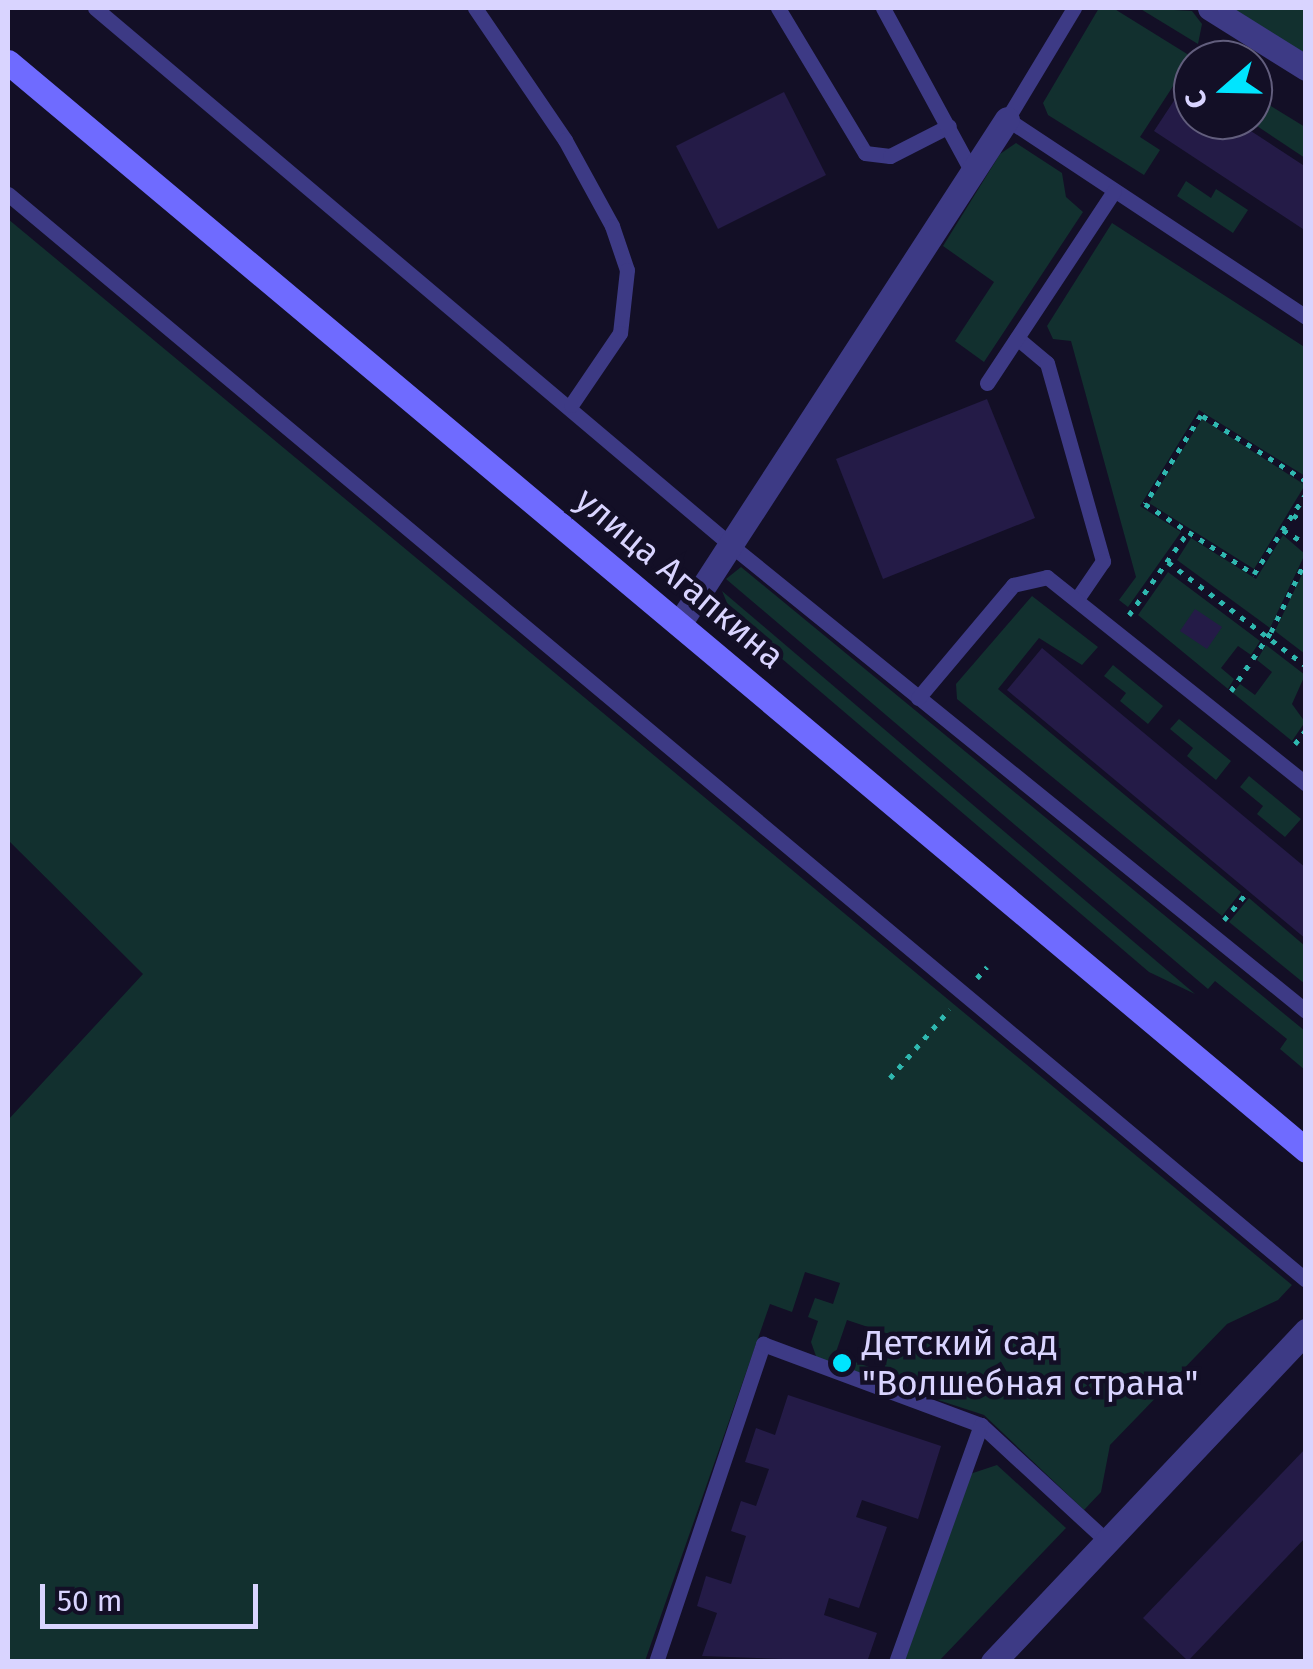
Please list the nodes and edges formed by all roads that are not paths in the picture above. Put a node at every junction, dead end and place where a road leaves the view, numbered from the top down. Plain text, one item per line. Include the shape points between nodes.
1 (95, 8) edge
2 (474, 8) edge
3 (778, 8) edge
4 (883, 8) edge
5 (1074, 8) edge
6 (1210, 8) edge
7 (8, 62) edge
8 (1306, 68) edge
9 (1008, 119) junction
10 (950, 126) junction
11 (973, 174) junction
12 (1114, 191) junction
13 (8, 194) edge
14 (1306, 318) edge
15 (1017, 338) junction
16 (987, 383) dead end
17 (571, 405) junction
18 (733, 548) junction
19 (1077, 599) junction
20 (680, 624) junction
21 (918, 698) junction
22 (1306, 784) edge
23 (1306, 1011) edge
24 (1306, 1150) edge
25 (1306, 1280) edge
26 (1306, 1331) edge
27 (982, 1425) junction
28 (1108, 1542) junction
29 (656, 1662) edge
30 (896, 1662) edge
31 (993, 1662) edge

1 - 17 lane
2 - 17 lane via 565,140 612,226 627,270 620,333
3 - 10 lane via 866,153 890,156
4 - 10 lane
5 - 9 lane
6 - 8 street
7 - 20 main road, улица Агапкина
9 - 11 street
9 - 12 lane
10 - 11 lane
11 - 18 street
12 - 14 lane
12 - 15 lane
13 - 25 lane
15 - 16 lane
15 - 19 lane via 1048,363 1103,561
17 - 18 lane
18 - 20 street
18 - 21 lane
19 - 21 lane via 1048,577 1019,580
19 - 22 lane
20 - 24 main road, улица Агапкина
21 - 23 lane
26 - 28 street
27 - 28 lane
27 - 29 lane via 763,1344
27 - 30 lane
28 - 31 street

